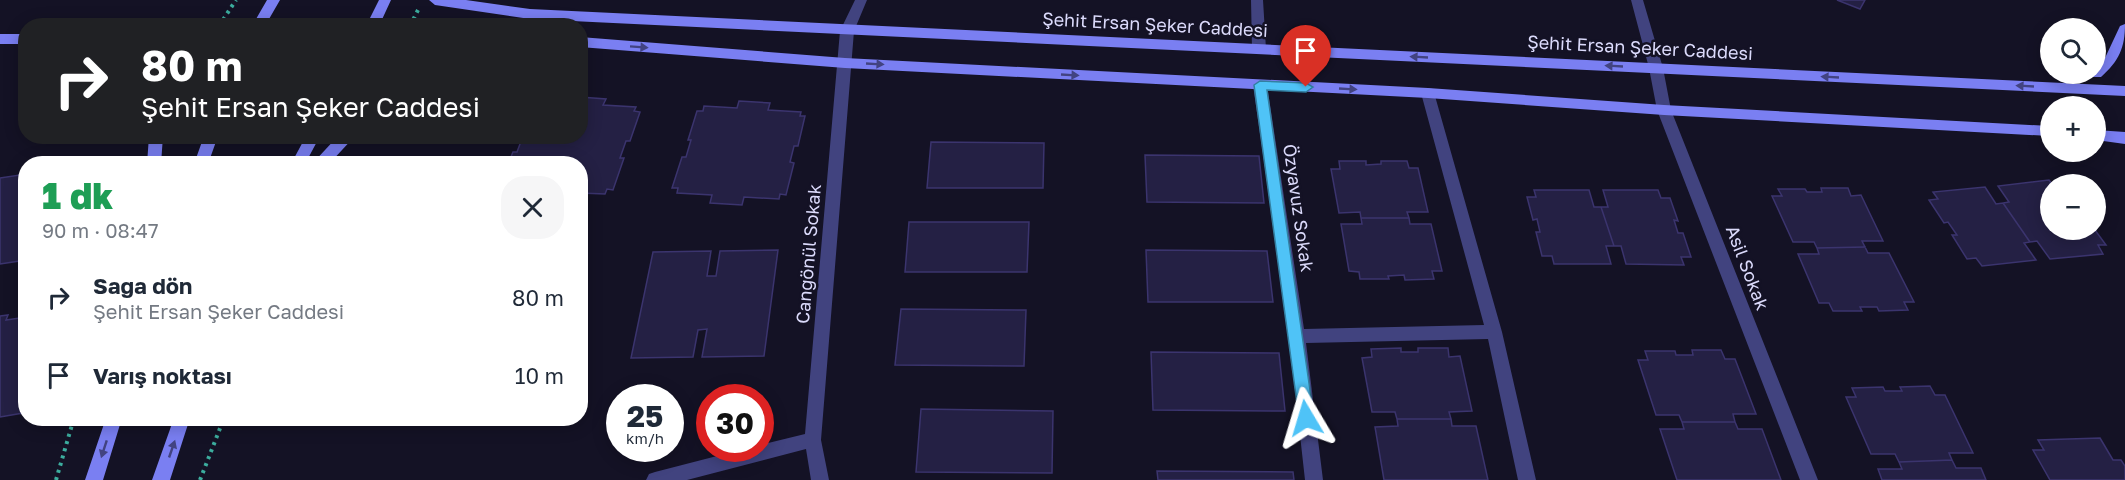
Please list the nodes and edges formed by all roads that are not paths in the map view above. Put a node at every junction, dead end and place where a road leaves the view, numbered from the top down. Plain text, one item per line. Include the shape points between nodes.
1 (274, 0) edge
2 (385, 0) edge
3 (435, 0) edge
4 (508, 0) edge
5 (861, 0) edge
6 (1257, 0) edge
7 (1637, 0) edge
8 (530, 14) junction
9 (263, 18) edge
10 (376, 18) edge
11 (2125, 29) edge
12 (847, 30) junction
13 (0, 39) edge
14 (18, 39) edge
15 (588, 43) edge
16 (1259, 49) junction
17 (844, 63) junction
18 (2106, 64) edge
19 (1656, 68) junction
20 (2070, 84) edge
21 (1260, 85) junction
22 (2056, 88) junction
23 (2125, 91) edge
24 (1428, 93) junction
25 (1664, 111) junction
26 (2040, 130) edge
27 (2106, 136) edge
28 (2125, 138) edge
29 (340, 144) edge
30 (327, 156) edge
31 (1494, 332) junction
32 (1297, 336) junction
33 (111, 426) edge
34 (180, 426) edge
35 (813, 440) junction
36 (94, 480) edge
37 (161, 480) edge
38 (655, 480) edge
39 (820, 480) edge
40 (1314, 480) edge
41 (1527, 480) edge
42 (1809, 480) edge

1 - 9 street
2 - 10 street
3 - 8 street, Şehit Ersan Şeker Caddesi
4 - 8 street
5 - 12 street, Cangönül Sokak
6 - 16 street
7 - 19 street, Asil Sokak
8 - 12 street, Şehit Ersan Şeker Caddesi
11 - 18 street
12 - 16 street, Şehit Ersan Şeker Caddesi
12 - 17 street, Cangönül Sokak
13 - 14 street
15 -> 17 street
19 -> 16 street, Şehit Ersan Şeker Caddesi
17 -> 21 street
17 - 35 street, Cangönül Sokak
22 -> 19 street, Şehit Ersan Şeker Caddesi
19 - 25 street, Asil Sokak
20 - 22 street
21 -> 24 street
21 - 32 street, Özyavuz Sokak
22 - 23 street, Şehit Ersan Şeker Caddesi
24 - 25 street
24 - 31 street
25 - 26 street
25 - 42 street, Asil Sokak
27 - 28 street
29 - 30 street
31 - 32 street
31 - 41 street
32 - 40 street, Özyavuz Sokak
33 -> 36 street
37 -> 34 street
35 - 38 street
35 - 39 street, Cangönül Sokak

